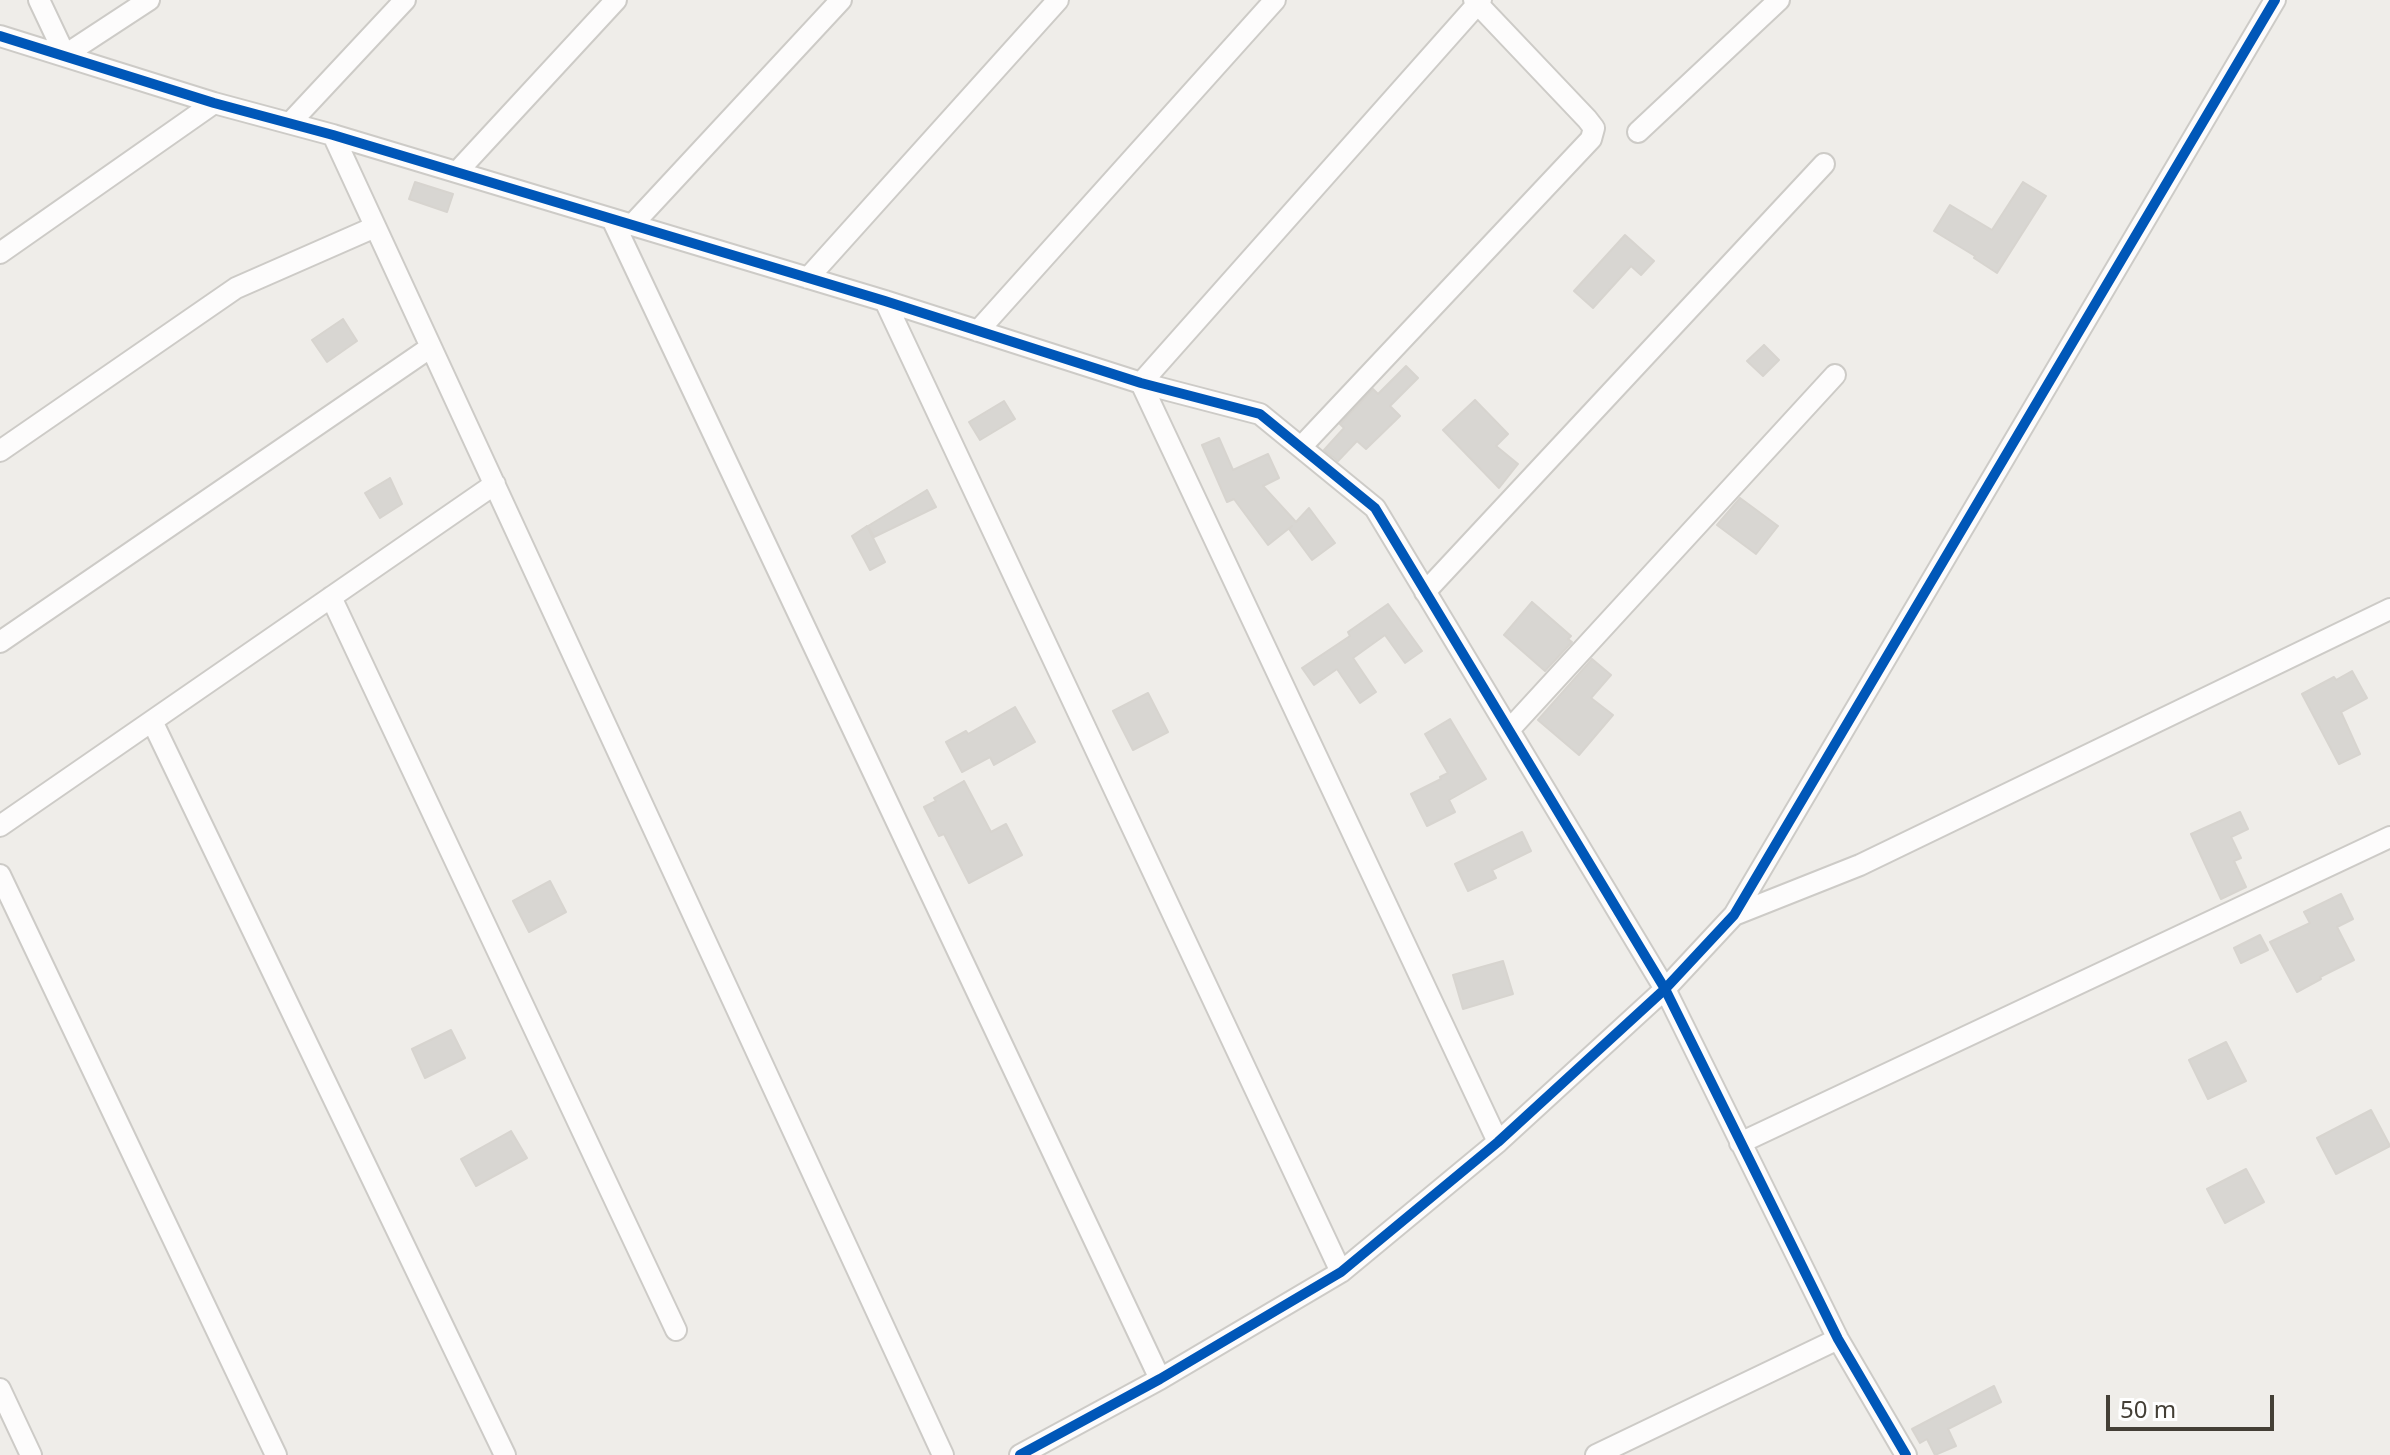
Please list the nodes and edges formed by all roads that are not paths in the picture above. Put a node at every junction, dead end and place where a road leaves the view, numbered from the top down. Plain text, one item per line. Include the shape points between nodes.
1 (39, 0) edge
2 (149, 0) edge
3 (405, 0) edge
4 (616, 0) edge
5 (841, 0) edge
6 (1058, 0) edge
7 (1275, 0) edge
8 (1779, 0) edge
9 (2275, 0) edge
10 (1478, 1) edge
11 (0, 36) edge
12 (65, 55) junction
13 (214, 103) junction
14 (290, 123) junction
15 (1638, 132) dead end
16 (333, 135) junction
17 (1824, 164) dead end
18 (457, 172) junction
19 (622, 222) junction
20 (375, 227) junction
21 (0, 253) edge
22 (808, 278) junction
23 (885, 301) junction
24 (978, 331) junction
25 (431, 347) junction
26 (1835, 375) dead end
27 (1141, 383) junction
28 (1301, 447) junction
29 (0, 451) edge
30 (495, 484) junction
31 (1425, 592) junction
32 (331, 597) junction
33 (2390, 609) edge
34 (0, 642) edge
35 (152, 721) junction
36 (1509, 730) junction
37 (0, 826) edge
38 (2390, 837) edge
39 (0, 875) edge
40 (1734, 915) junction
41 (1665, 989) junction
42 (1498, 1142) junction
43 (1740, 1143) junction
44 (1341, 1272) junction
45 (676, 1330) dead end
46 (1838, 1339) junction
47 (1160, 1379) junction
48 (0, 1389) edge
49 (31, 1455) edge
50 (276, 1455) edge
51 (505, 1455) edge
52 (943, 1455) edge
53 (1020, 1455) edge
54 (1596, 1455) edge
55 (1906, 1455) edge

1 - 12 street
2 - 12 street
3 - 14 street
4 - 18 street
5 - 19 street
6 - 22 street
7 - 24 street
8 - 15 street
9 - 40 street
10 - 27 street
10 - 28 street via 1587,119 1594,128 1591,139
11 - 12 street
12 - 13 street
13 - 14 street
13 - 21 street
14 - 16 street
16 - 18 street
16 - 20 street
17 - 31 street
18 - 19 street
19 - 22 street
19 - 47 street
20 - 25 street
20 - 29 street via 236,288
22 - 23 street
23 - 24 street
23 - 44 street
24 - 27 street
25 - 30 street
25 - 34 street
26 - 36 street
27 - 28 street via 1260,414
27 - 42 street
28 - 31 street via 1375,508
30 - 32 street
30 - 52 street
31 - 36 street
32 - 35 street
32 - 45 street
33 - 40 street via 1860,865
35 - 37 street
35 - 51 street
36 - 41 street
38 - 43 street
39 - 50 street
40 - 41 street
41 - 42 street
41 - 43 street
42 - 44 street
43 - 46 street
44 - 47 street
46 - 54 street
46 - 55 street
47 - 53 street
48 - 49 street

